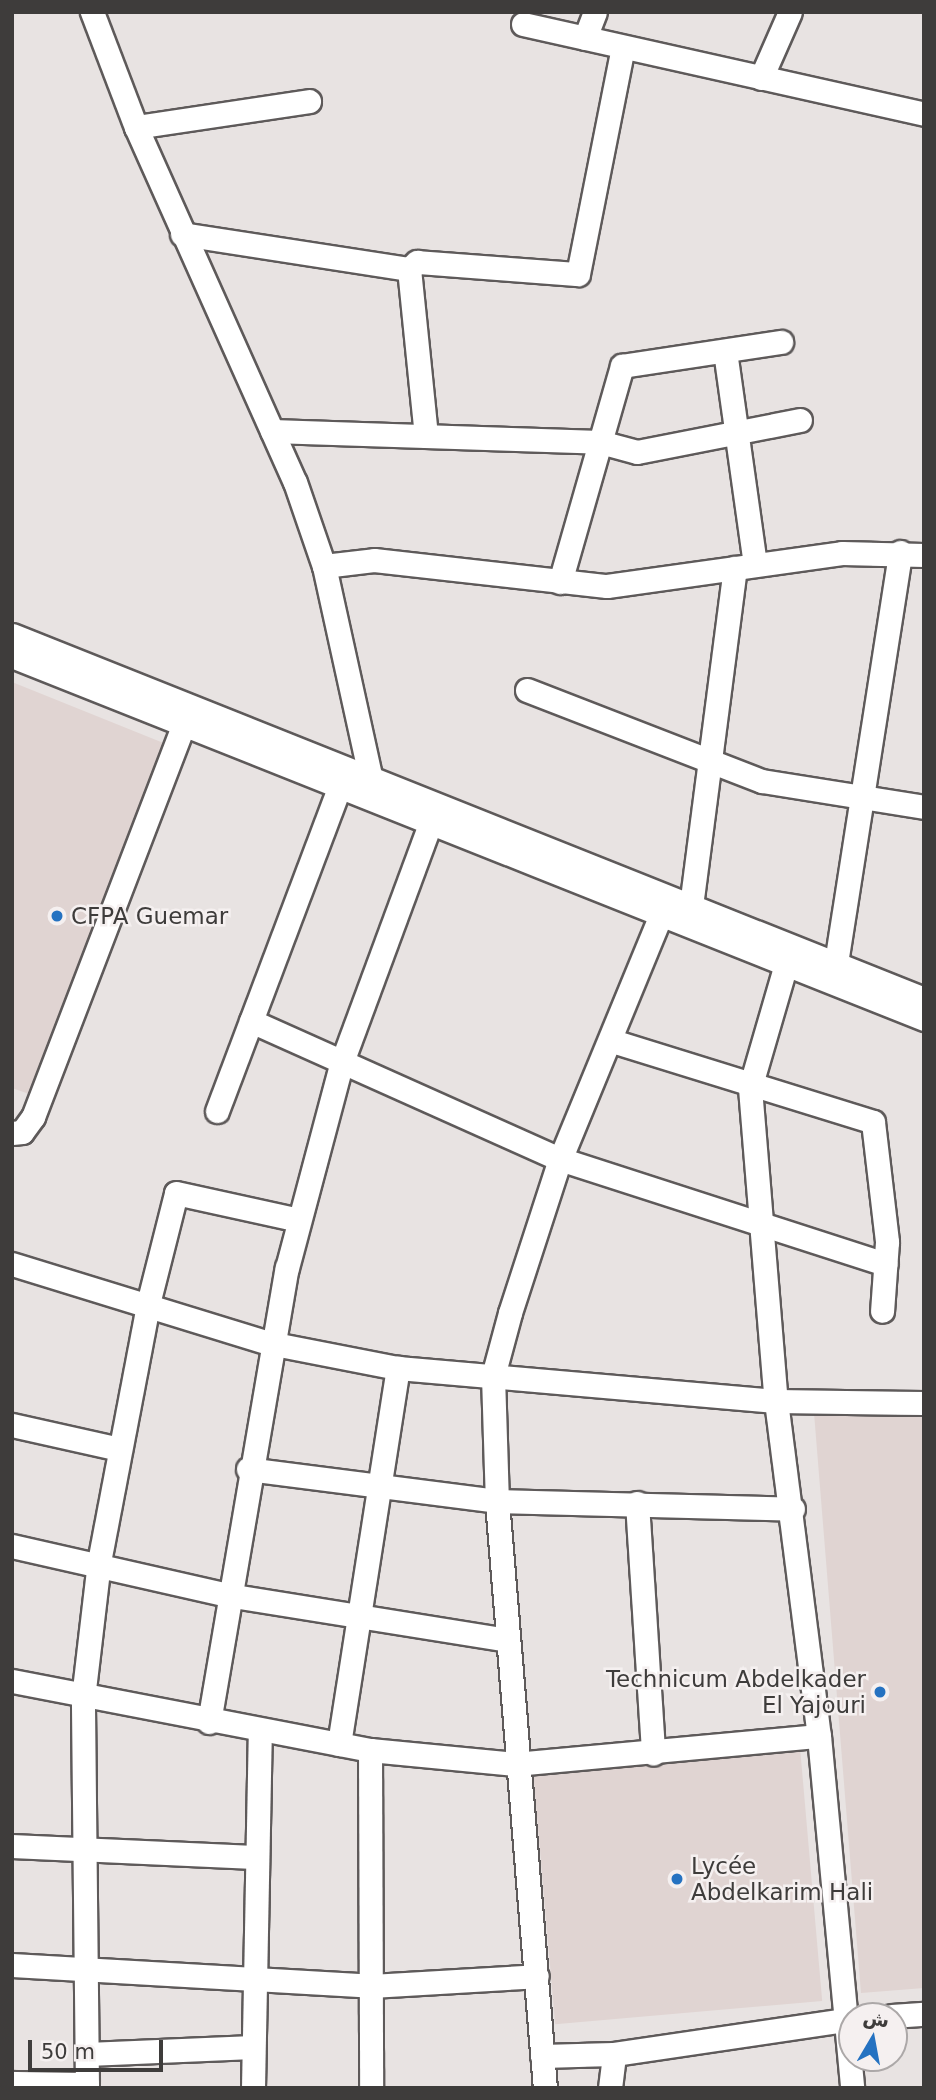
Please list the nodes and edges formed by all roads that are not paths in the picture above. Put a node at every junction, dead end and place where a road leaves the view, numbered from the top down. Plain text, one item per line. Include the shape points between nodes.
1 (92, 12) edge
2 (595, 12) edge
3 (790, 12) edge
4 (523, 24) dead end
5 (585, 38) junction
6 (623, 47) junction
7 (761, 78) junction
8 (309, 101) dead end
9 (924, 114) edge
10 (136, 127) junction
11 (182, 234) junction
12 (409, 268) junction
13 (781, 342) dead end
14 (725, 351) junction
15 (800, 420) dead end
16 (272, 431) junction
17 (739, 432) junction
18 (426, 436) junction
19 (600, 442) junction
20 (900, 552) junction
21 (924, 555) edge
22 (324, 566) junction
23 (745, 566) junction
24 (560, 582) junction
25 (12, 635) edge
26 (12, 656) edge
27 (527, 690) dead end
28 (184, 724) junction
29 (714, 764) junction
30 (343, 777) junction
31 (371, 779) junction
32 (865, 798) junction
33 (924, 807) edge
34 (434, 813) junction
35 (665, 906) junction
36 (691, 906) junction
37 (836, 963) junction
38 (786, 964) junction
39 (924, 999) edge
40 (924, 1019) edge
41 (251, 1021) junction
42 (612, 1041) junction
43 (342, 1062) junction
44 (750, 1088) junction
45 (217, 1111) dead end
46 (12, 1133) edge
47 (560, 1159) junction
48 (299, 1220) junction
49 (762, 1227) junction
50 (12, 1264) edge
51 (885, 1264) junction
52 (148, 1304) junction
53 (882, 1311) dead end
54 (269, 1343) junction
55 (398, 1368) junction
56 (493, 1377) junction
57 (776, 1401) junction
58 (924, 1403) edge
59 (12, 1424) edge
60 (119, 1449) junction
61 (248, 1469) junction
62 (382, 1485) junction
63 (497, 1501) junction
64 (637, 1503) junction
65 (793, 1509) junction
66 (12, 1546) edge
67 (99, 1562) junction
68 (227, 1595) junction
69 (363, 1621) junction
70 (507, 1640) junction
71 (12, 1681) edge
72 (83, 1698) junction
73 (209, 1722) junction
74 (260, 1732) junction
75 (819, 1736) junction
76 (339, 1744) junction
77 (370, 1750) junction
78 (653, 1753) junction
79 (515, 1764) junction
80 (12, 1846) edge
81 (85, 1853) junction
82 (254, 1857) junction
83 (12, 1965) edge
84 (88, 1970) junction
85 (537, 1976) junction
86 (253, 1982) junction
87 (371, 1986) junction
88 (847, 2002) edge
89 (838, 2021) edge
90 (253, 2047) junction
91 (87, 2054) junction
92 (614, 2054) junction
93 (542, 2056) junction
94 (12, 2083) edge
95 (87, 2086) edge
96 (253, 2088) edge
97 (371, 2088) edge
98 (545, 2088) edge
99 (610, 2088) edge

1 - 10 street
2 - 5 street
3 - 7 street
4 - 5 street
5 - 6 street
6 - 7 street
6 - 12 street via 578,274 417,262
7 - 9 street
8 - 10 street
10 - 11 street
11 - 12 street
11 - 16 street
12 - 18 street
13 - 14 street
14 - 17 street
14 - 19 street via 622,366
15 - 17 street
16 - 18 street
16 - 22 street
17 - 19 street via 637,452
17 - 23 street
18 - 19 street
19 - 24 street
20 - 21 street
20 - 23 street
20 - 32 street
22 - 24 street via 374,560
22 - 31 street
23 - 24 street via 628,586
23 - 29 street
25 - 30 street
26 - 28 street
27 - 29 street
28 - 30 street
28 - 46 street via 33,1117 22,1132
29 - 32 street via 762,781
29 - 36 street
30 - 31 street
30 - 34 street
30 - 41 street
31 - 34 street
32 - 33 street
32 - 37 street
34 - 35 street
34 - 43 street
35 - 36 street
35 - 38 street
35 - 42 street
36 - 37 street
37 - 39 street
38 - 40 street
38 - 44 street
41 - 43 street
41 - 45 street
42 - 44 street
42 - 47 street
43 - 47 street
43 - 48 street
44 - 49 street
44 - 51 street via 873,1122
47 - 49 street
47 - 56 street
48 - 52 street via 176,1193
48 - 54 street
49 - 51 street
49 - 57 street
50 - 52 street
51 - 53 street
52 - 54 street
52 - 60 street
54 - 55 street
54 - 61 street
55 - 56 street
55 - 62 street
56 - 57 street
56 - 63 street
57 - 58 street
57 - 65 street
59 - 60 street
60 - 67 street
61 - 62 street
61 - 68 street
62 - 63 street
62 - 69 street
63 - 64 street
63 - 70 street
64 - 65 street
64 - 78 street
65 - 75 street
66 - 67 street
67 - 68 street
67 - 72 street
68 - 69 street
68 - 73 street
69 - 70 street
69 - 76 street
70 - 79 street
71 - 72 street
72 - 73 street
72 - 81 street
73 - 74 street
74 - 76 street
74 - 82 street
75 - 78 street
75 - 88 street
76 - 77 street
77 - 79 street
77 - 87 street
78 - 79 street
79 - 85 street
80 - 81 street
81 - 82 street
81 - 84 street
82 - 86 street
83 - 84 street
84 - 86 street
84 - 91 street
85 - 87 street
85 - 93 street
86 - 87 street
86 - 90 street
87 - 97 street
89 - 92 street
90 - 91 street
90 - 96 street
91 - 95 street
92 - 93 street
92 - 99 street
93 - 98 street
94 - 95 street

